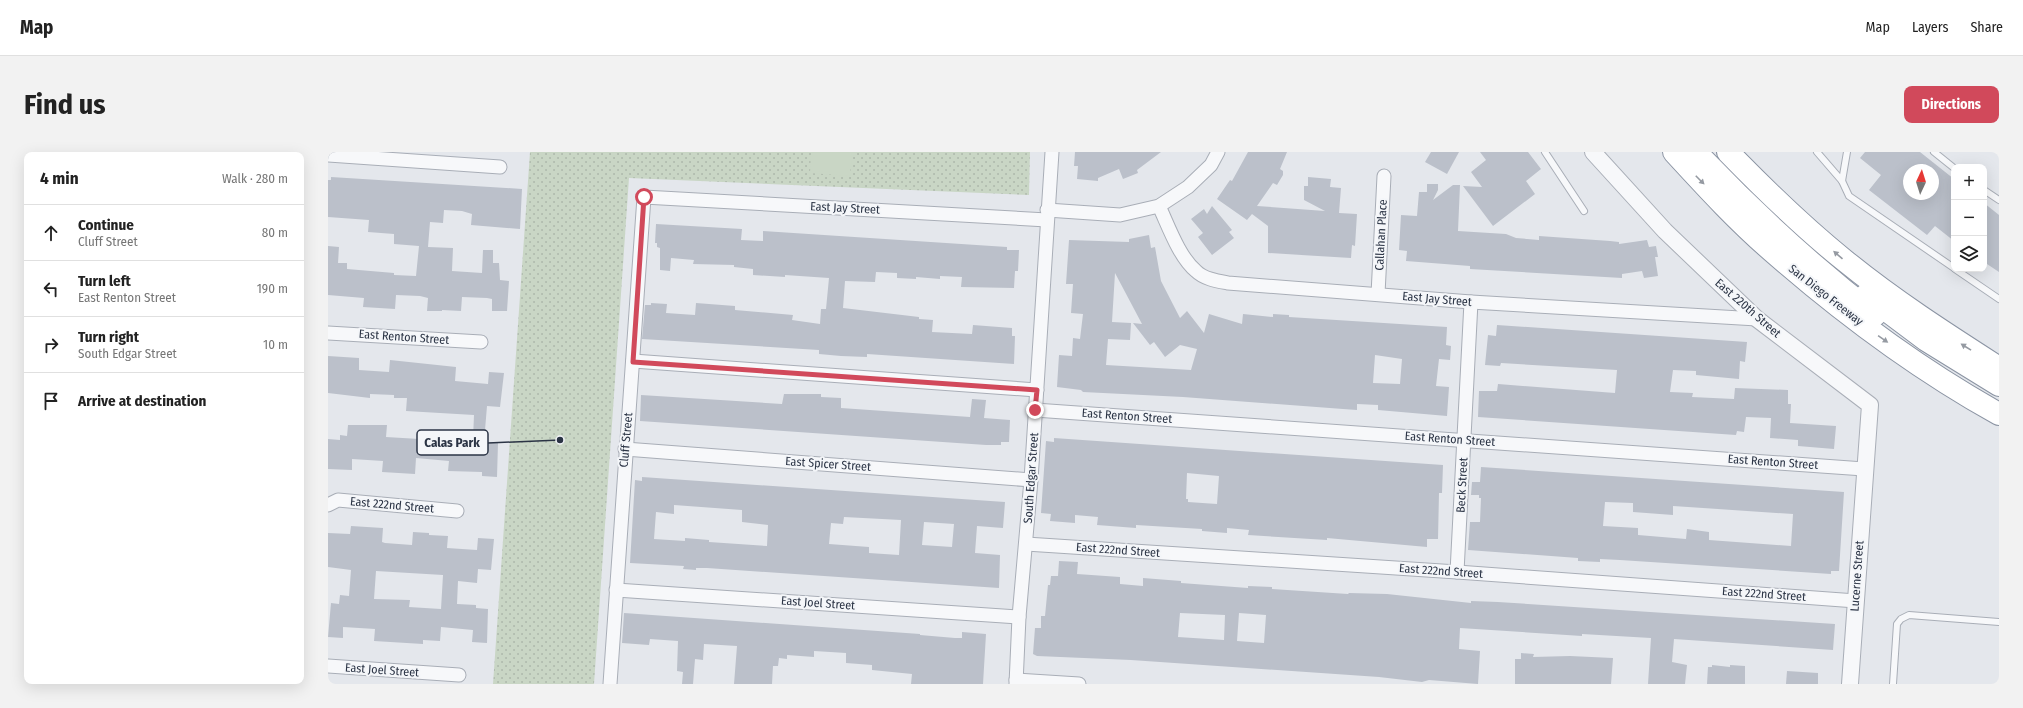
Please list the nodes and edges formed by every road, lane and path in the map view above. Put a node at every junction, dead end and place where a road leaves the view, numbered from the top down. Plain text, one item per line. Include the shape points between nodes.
1 (1052, 152) edge
2 (1218, 152) edge
3 (1545, 152) edge
4 (1593, 152) edge
5 (1674, 152) edge
6 (1696, 152) edge
7 (1708, 152) edge
8 (1728, 152) edge
9 (1817, 152) edge
10 (1847, 152) edge
11 (1934, 152) edge
12 (328, 155) edge
13 (1951, 166) edge
14 (500, 167) dead end
15 (1384, 176) dead end
16 (1842, 181) junction
17 (1987, 192) edge
18 (644, 197) joint
19 (1999, 200) edge
20 (1159, 206) junction
21 (1584, 211) dead end
22 (1047, 215) junction
23 (1951, 267) edge
24 (1958, 272) edge
25 (1378, 294) junction
26 (1999, 299) edge
27 (1472, 302) junction
28 (1756, 319) junction
29 (328, 333) edge
30 (481, 342) dead end
31 (633, 362) junction
32 (1999, 368) edge
33 (1999, 385) edge
34 (1037, 390) junction
35 (1999, 396) edge
36 (1035, 410) junction
37 (1999, 414) edge
38 (1465, 440) junction
39 (625, 449) junction
40 (1864, 469) junction
41 (1031, 480) junction
42 (328, 505) edge
43 (457, 511) dead end
44 (1026, 544) junction
45 (1457, 572) junction
46 (616, 590) junction
47 (1856, 601) junction
48 (1019, 617) junction
49 (1999, 622) edge
50 (328, 666) edge
51 (459, 675) dead end
52 (1016, 682) edge
53 (610, 684) edge
54 (1079, 684) edge
55 (1850, 684) edge
56 (1892, 684) edge

1 - 22 street, South Edgar Street
2 - 20 street via 1211,165 1188,187
3 - 21 lane
4 - 28 street, East 220th Street via 1665,231
5 -> 37 highway, San Diego Freeway via 1777,256 1823,295 1925,369
6 - 35 highway via 1804,259 1857,302 1914,345
7 - 33 highway via 1746,193 1812,254 1926,340
32 -> 8 highway via 1944,334 1844,261 1797,220
9 - 16 lane
10 - 16 lane
11 - 13 lane
12 - 14 street
15 - 25 street, Callahan Place
16 - 23 lane via 1849,196
17 - 19 lane
18 - 22 street, East Jay Street
18 - 31 street, Cluff Street
20 - 22 street, East Jay Street via 1120,215
20 - 25 street, East Jay Street via 1186,259 1196,271 1210,279 1228,283
22 - 34 street, South Edgar Street
24 - 26 lane
25 - 27 street, East Jay Street
27 - 28 street, East Jay Street
27 - 38 street, Beck Street
28 - 40 street, East 220th Street via 1870,406
29 - 30 street, East Renton Street
31 - 34 street
31 - 39 street, Cluff Street
34 - 36 street, South Edgar Street
36 - 38 street, East Renton Street
36 - 41 street, South Edgar Street
38 - 40 street, East Renton Street
38 - 45 street, Beck Street
39 - 41 street, East Spicer Street
39 - 46 street, Cluff Street
40 - 47 street, Lucerne Street
41 - 44 street, South Edgar Street
42 - 43 street, East 222nd Street via 338,500
44 - 45 street, East 222nd Street
44 - 48 street, South Edgar Street
45 - 47 street, East 222nd Street
46 - 48 street, East Joel Street
46 - 53 street, Cluff Street
47 - 55 street, Lucerne Street
48 - 52 street, South Edgar Street
49 - 56 lane via 1909,615 1901,619 1897,624
50 - 51 street, East Joel Street
52 - 54 street

